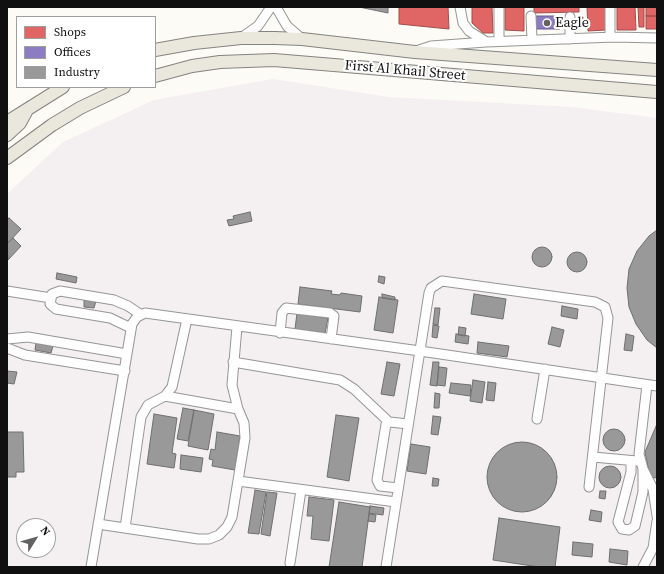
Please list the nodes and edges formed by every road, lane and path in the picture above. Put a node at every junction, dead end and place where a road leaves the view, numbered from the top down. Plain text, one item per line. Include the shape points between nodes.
1 (271, 7) edge
2 (276, 7) edge
3 (460, 7) edge
4 (499, 7) edge
5 (610, 7) edge
6 (531, 16) dead end
7 (570, 17) dead end
8 (610, 37) junction
9 (241, 38) junction
10 (570, 38) junction
11 (657, 38) edge
12 (302, 39) junction
13 (532, 40) junction
14 (499, 41) junction
15 (486, 42) junction
16 (156, 50) edge
17 (415, 52) junction
18 (657, 70) edge
19 (156, 76) edge
20 (61, 88) edge
21 (122, 88) edge
22 (657, 92) edge
23 (27, 108) junction
24 (7, 113) edge
25 (7, 122) edge
26 (7, 136) edge
27 (7, 158) edge
28 (7, 291) edge
29 (51, 298) junction
30 (140, 314) junction
31 (187, 319) junction
32 (237, 327) junction
33 (131, 328) junction
34 (280, 333) junction
35 (7, 339) edge
36 (331, 339) junction
37 (7, 348) edge
38 (420, 351) junction
39 (127, 354) junction
40 (233, 362) junction
41 (545, 369) junction
42 (125, 371) junction
43 (601, 378) junction
44 (647, 385) junction
45 (657, 386) edge
46 (165, 396) junction
47 (238, 409) junction
48 (538, 419) dead end
49 (388, 422) junction
50 (408, 424) junction
51 (593, 457) junction
52 (638, 464) junction
53 (238, 481) junction
54 (589, 487) dead end
55 (398, 488) junction
56 (301, 490) junction
57 (396, 502) junction
58 (657, 516) edge
59 (657, 521) edge
60 (98, 524) junction
61 (125, 528) junction
62 (290, 563) dead end
63 (91, 567) edge
64 (386, 567) edge
65 (643, 567) edge

1 - 9 street via 258,26
2 - 12 street via 287,26
3 - 15 street via 463,23 477,38
4 - 14 street
5 - 8 street
6 - 13 street
7 - 10 street
8 - 10 street
8 - 11 street
9 - 12 main road, First Al Khail Street
9 - 16 main road, First Al Khail Street
10 - 13 street
12 - 17 main road, First Al Khail Street
13 - 14 street
14 - 15 street
15 - 17 street via 431,46
17 - 18 main road, First Al Khail Street
19 - 22 main road, First Al Khail Street via 220,62 274,60
20 - 23 main road
21 - 27 main road via 52,125
23 - 24 main road via 17,108
23 - 25 main road
23 - 26 main road via 23,119
28 - 29 street
29 - 30 street via 52,294 60,291 114,300
29 - 33 street via 50,304 56,309 110,318
30 - 31 street
30 - 33 street
31 - 32 street
31 - 46 street via 174,381
32 - 34 street
32 - 40 street
33 - 39 street
34 - 36 street
34 - 36 street via 282,313 286,308 330,313 334,316
35 - 39 street via 28,337
36 - 38 street
37 - 42 street via 25,355
38 - 41 street
38 - 43 street via 429,293 431,288 442,281 594,302 605,307 608,318
38 - 50 street
39 - 42 street
40 - 47 street via 232,385
40 - 49 street via 340,380 354,389
41 - 43 street
41 - 48 street
42 - 60 street
43 - 44 street
43 - 51 street
44 - 45 street
44 - 52 street
46 - 47 street
46 - 61 street via 148,405 141,417
47 - 53 street via 245,430
49 - 50 street
49 - 55 street via 377,482 380,486
50 - 55 street
51 - 52 street
51 - 54 street
52 - 52 street via 643,492 635,526 629,530 622,529 618,522 631,472
52 - 58 street via 653,489
53 - 56 street
53 - 61 street via 232,517 227,527 214,537 198,539
55 - 57 street
56 - 57 street
56 - 62 street
57 - 64 street
59 - 65 street via 653,548
60 - 61 street
60 - 63 street

